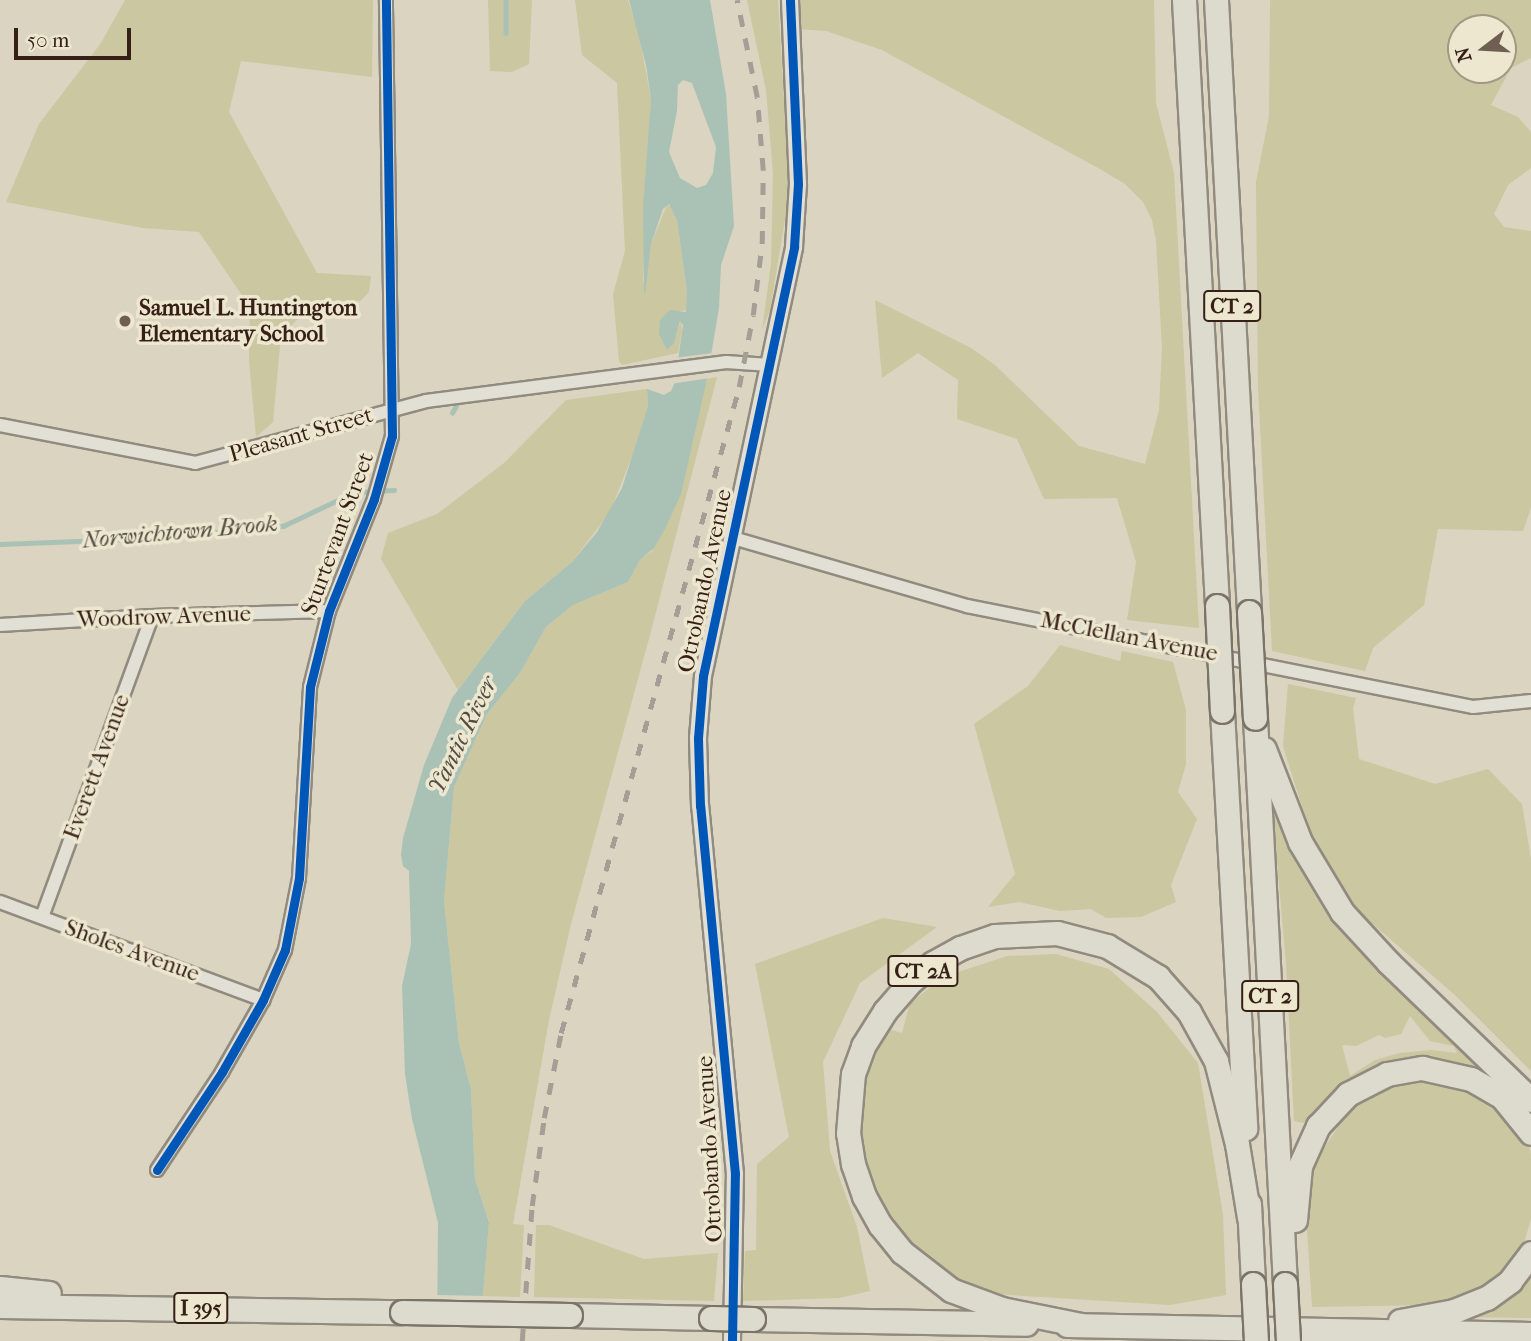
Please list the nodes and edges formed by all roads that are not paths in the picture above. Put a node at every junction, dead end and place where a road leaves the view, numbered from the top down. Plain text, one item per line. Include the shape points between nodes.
1 (386, 0) edge
2 (790, 0) edge
3 (1184, 0) edge
4 (1216, 0) edge
5 (770, 365) junction
6 (393, 408) junction
7 (0, 425) edge
8 (733, 538) junction
9 (329, 611) junction
10 (152, 616) junction
11 (0, 625) edge
12 (1531, 701) edge
13 (1255, 720) junction
14 (0, 902) edge
15 (42, 917) junction
16 (263, 1000) junction
17 (1531, 1100) edge
18 (1531, 1133) edge
19 (157, 1170) dead end
20 (1249, 1217) junction
21 (1531, 1253) edge
22 (1285, 1279) junction
23 (0, 1288) edge
24 (0, 1306) edge
25 (94, 1307) junction
26 (1081, 1325) junction
27 (1326, 1330) junction
28 (1531, 1334) edge
29 (732, 1341) edge
30 (1256, 1341) edge
31 (1288, 1341) edge

1 - 6 street, Sturtevant Street
2 - 5 street, Otrobando Avenue via 798,184 794,247
3 - 20 highway, CT 2, bridge
4 - 13 highway, CT 2, bridge
5 - 6 street, Pleasant Street via 715,363
5 - 8 street, Otrobando Avenue
6 - 7 street, Pleasant Street via 187,463
6 - 9 street, Sturtevant Street via 392,436 379,484
8 - 12 street, McClellan Avenue via 967,606 1473,707
8 - 29 street, Otrobando Avenue via 703,676 698,738 700,806 735,1174
9 - 10 street, Woodrow Avenue
9 - 16 street, Sturtevant Street via 310,687 299,878 285,950
10 - 11 street, Woodrow Avenue
10 - 15 street, Everett Avenue
13 - 17 highway via 1300,842 1333,900 1381,955
13 - 22 highway, CT 2
14 - 15 street, Sholes Avenue
15 - 16 street, Sholes Avenue
16 - 19 street, Sturtevant Street
18 - 22 highway via 1502,1097 1460,1075 1433,1069 1402,1070 1358,1087 1325,1117 1308,1144 1298,1178 1295,1243
20 - 26 highway, CT 2A via 1216,1061 1189,1012 1158,977 1100,943 1049,933 982,940 933,963 885,1011 863,1046 853,1074 848,1133 864,1196 902,1252 951,1290 1002,1308
20 - 30 highway, CT 2, bridge
21 - 27 highway via 1505,1286 1468,1306
22 - 31 highway, CT 2, bridge
23 - 25 highway via 60,1294
24 - 25 highway, I 395
25 - 26 highway, I 395, bridge
26 - 27 highway, I 395
27 - 28 highway, I 395

